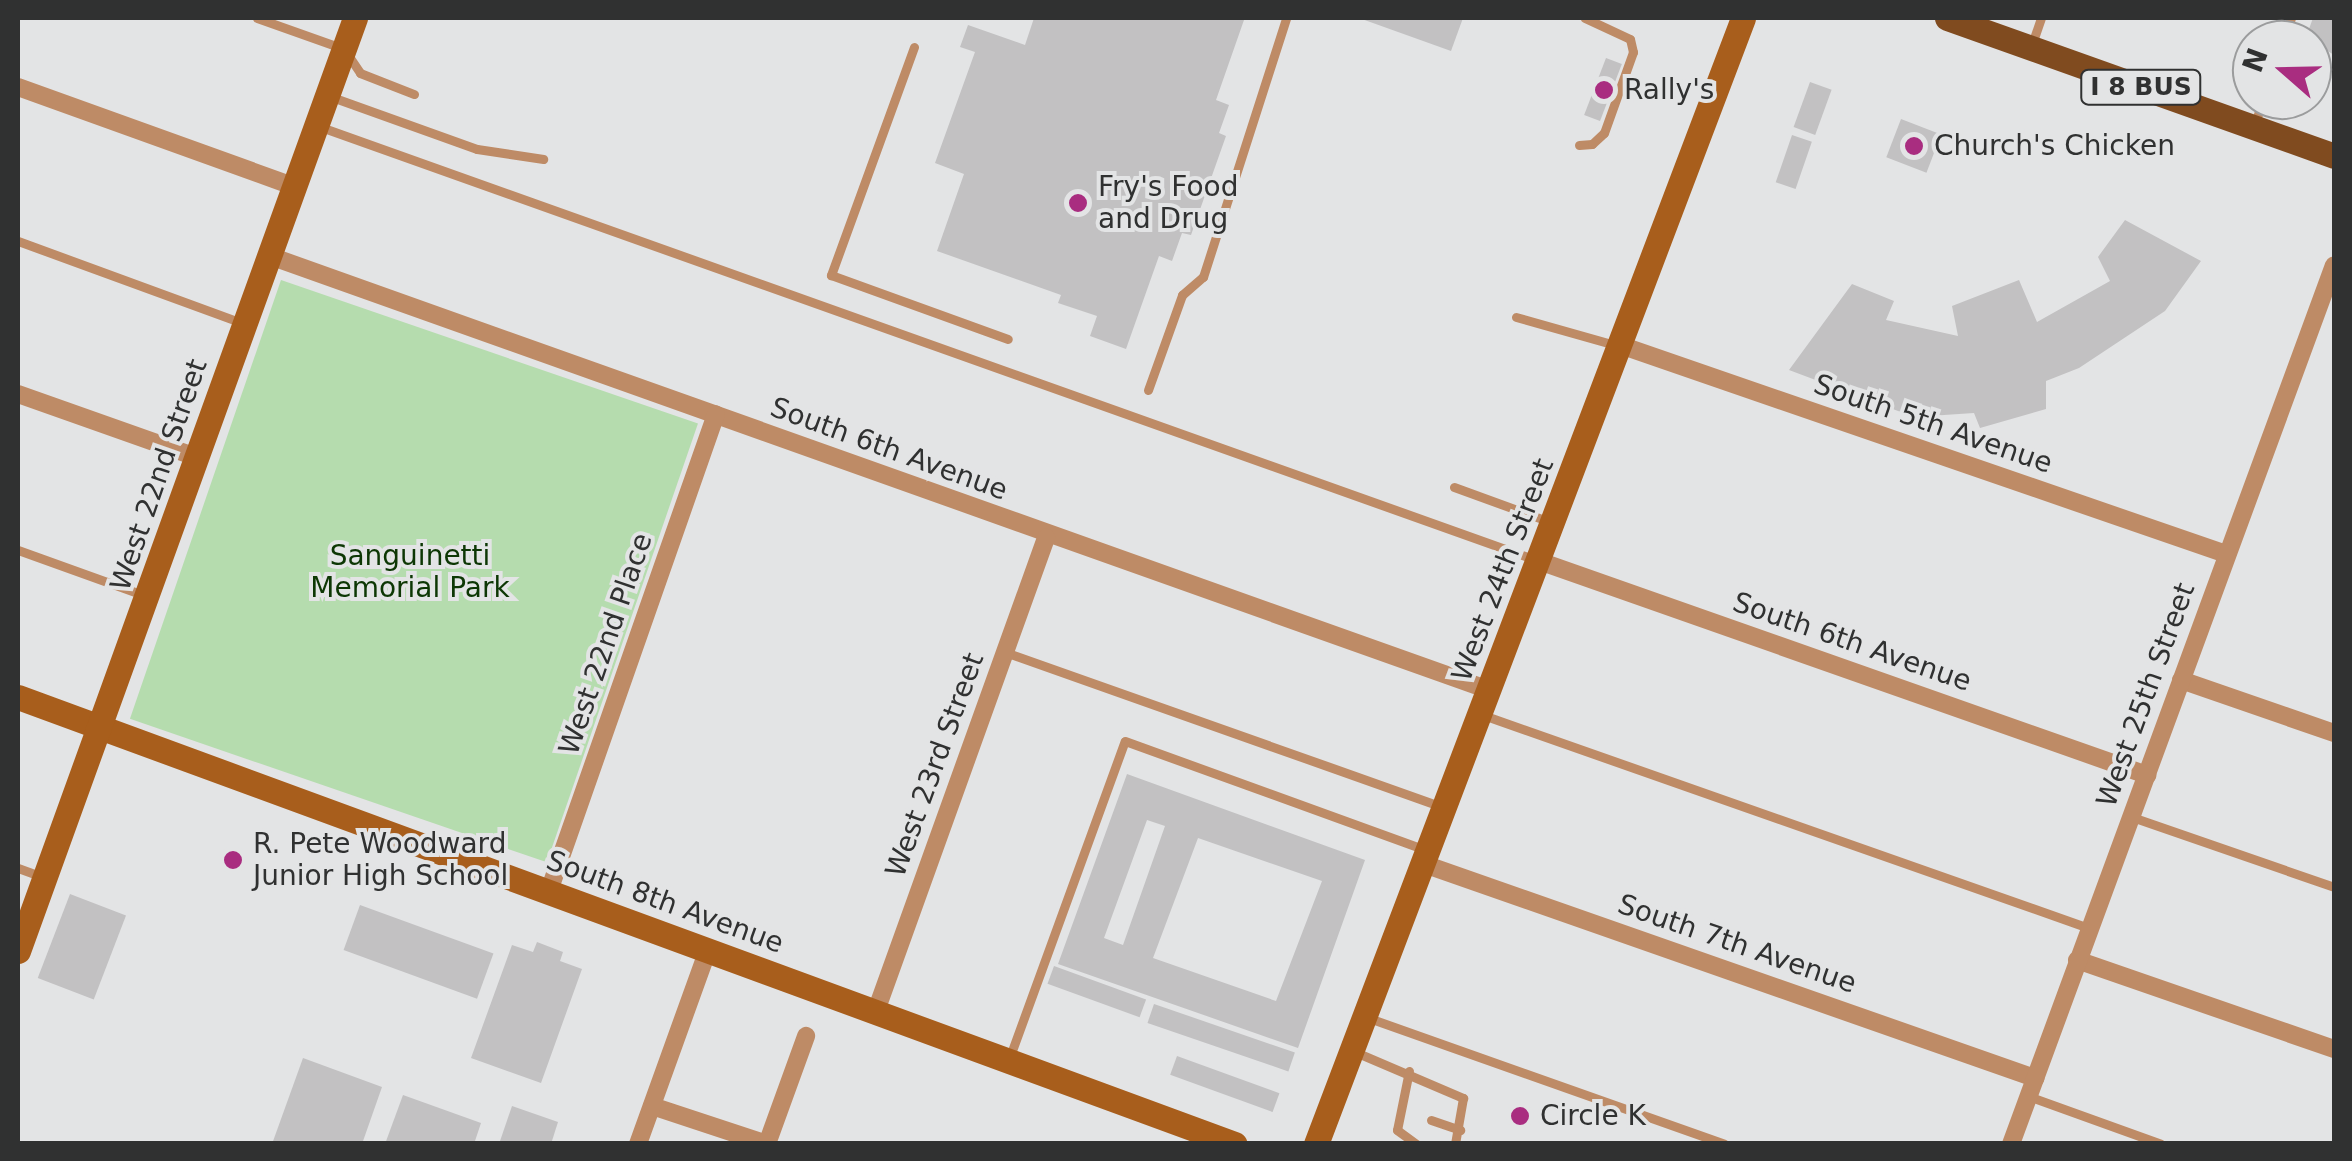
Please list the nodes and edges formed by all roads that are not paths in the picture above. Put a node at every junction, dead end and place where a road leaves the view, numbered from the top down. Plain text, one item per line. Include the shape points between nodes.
1 (256, 18) edge
2 (355, 18) edge
3 (1286, 18) edge
4 (1585, 18) edge
5 (1744, 18) edge
6 (1947, 18) edge
7 (2041, 18) edge
8 (914, 47) dead end
9 (2031, 47) junction
10 (344, 49) junction
11 (18, 87) edge
12 (414, 94) dead end
13 (326, 95) junction
14 (2255, 120) edge
15 (316, 125) junction
16 (2253, 127) junction
17 (1579, 145) dead end
18 (2334, 156) edge
19 (543, 160) dead end
20 (293, 186) junction
21 (18, 242) edge
22 (270, 256) junction
23 (2334, 265) edge
24 (1516, 317) dead end
25 (245, 324) junction
26 (1008, 340) dead end
27 (1623, 346) junction
28 (1148, 390) dead end
29 (18, 394) edge
30 (716, 414) junction
31 (196, 457) junction
32 (1454, 487) dead end
33 (1554, 524) junction
34 (1046, 538) junction
35 (18, 550) edge
36 (2226, 554) junction
37 (1539, 562) junction
38 (148, 597) junction
39 (1005, 652) junction
40 (2181, 680) junction
41 (18, 697) edge
42 (1484, 702) junction
43 (101, 727) junction
44 (2334, 733) edge
45 (2147, 775) junction
46 (1443, 807) junction
47 (2132, 817) junction
48 (1423, 856) junction
49 (18, 868) edge
50 (46, 878) junction
51 (2334, 887) edge
52 (550, 891) junction
53 (2089, 928) junction
54 (18, 950) edge
55 (708, 950) junction
56 (2077, 960) junction
57 (876, 1011) junction
58 (1363, 1016) junction
59 (806, 1036) dead end
60 (2334, 1049) edge
61 (1350, 1050) junction
62 (1010, 1059) junction
63 (1409, 1071) junction
64 (2035, 1078) junction
65 (2028, 1096) junction
66 (652, 1106) junction
67 (1401, 1109) junction
68 (1413, 1113) dead end
69 (1431, 1120) dead end
70 (1460, 1130) junction
71 (638, 1144) edge
72 (767, 1144) edge
73 (1236, 1144) edge
74 (1316, 1144) edge
75 (1416, 1144) edge
76 (1455, 1144) edge
77 (1724, 1144) edge
78 (2011, 1144) edge
79 (2162, 1144) edge

1 - 10 lane
2 - 10 street, West 22nd Street
3 - 28 lane via 1204,276 1182,295
4 - 17 lane via 1630,38 1633,52 1604,132
5 - 27 street, West 24th Street
6 - 9 main road, I 8 BUS
7 - 9 lane
8 - 26 lane via 831,275
9 - 16 main road, I 8 BUS
10 - 12 lane via 360,74
10 - 13 street, West 22nd Street
11 - 20 street
13 - 15 street, West 22nd Street
13 - 19 lane via 477,149
14 - 16 lane
15 - 20 street, West 22nd Street
15 - 37 lane
16 - 18 main road, I 8 BUS
20 - 22 street, West 22nd Street
21 - 25 lane
22 - 25 street, West 22nd Street
22 - 30 street, South 6th Avenue
23 - 36 street, West 25th Street
24 - 27 lane
25 - 31 street, West 22nd Street
27 - 33 street, West 24th Street
27 - 36 street, South 5th Avenue
29 - 31 street
30 - 34 street, South 6th Avenue
30 - 52 street, West 22nd Place
31 - 38 street, West 22nd Street
32 - 33 lane
33 - 37 street, West 24th Street
34 - 39 street, West 23rd Street
34 - 42 street, South 6th Avenue
35 - 38 lane
36 - 40 street, West 25th Street
37 - 42 street, West 24th Street
37 - 45 street, South 6th Avenue
38 - 43 street, West 22nd Street
39 - 46 lane
39 - 57 street, West 23rd Street
40 - 44 street
40 - 45 street, West 25th Street
41 - 43 street, South 8th Avenue
42 - 46 street, West 24th Street
42 - 53 lane
43 - 50 street, West 22nd Street
43 - 52 street, South 8th Avenue
45 - 47 street, West 25th Street
46 - 48 street, West 24th Street
47 - 51 lane
47 - 53 street, West 25th Street
48 - 58 street, West 24th Street
48 - 62 lane via 1125,741
48 - 64 street, South 7th Avenue
49 - 50 lane
50 - 54 street, West 22nd Street
52 - 55 street, South 8th Avenue
53 - 56 street, West 25th Street
55 - 57 street, South 8th Avenue
55 - 66 street
56 - 60 street
56 - 64 street, West 25th Street
57 - 62 street, South 8th Avenue
58 - 61 street, West 24th Street
58 - 77 lane
59 - 72 street
61 - 63 lane
61 - 74 street, West 24th Street
62 - 73 street, South 8th Avenue
63 - 67 lane
63 - 70 lane via 1463,1098
64 - 65 street, West 25th Street
65 - 78 street, West 25th Street
65 - 79 lane
66 - 71 street
66 - 72 street
67 - 68 lane
67 - 75 lane via 1397,1130
69 - 70 lane
70 - 76 lane

